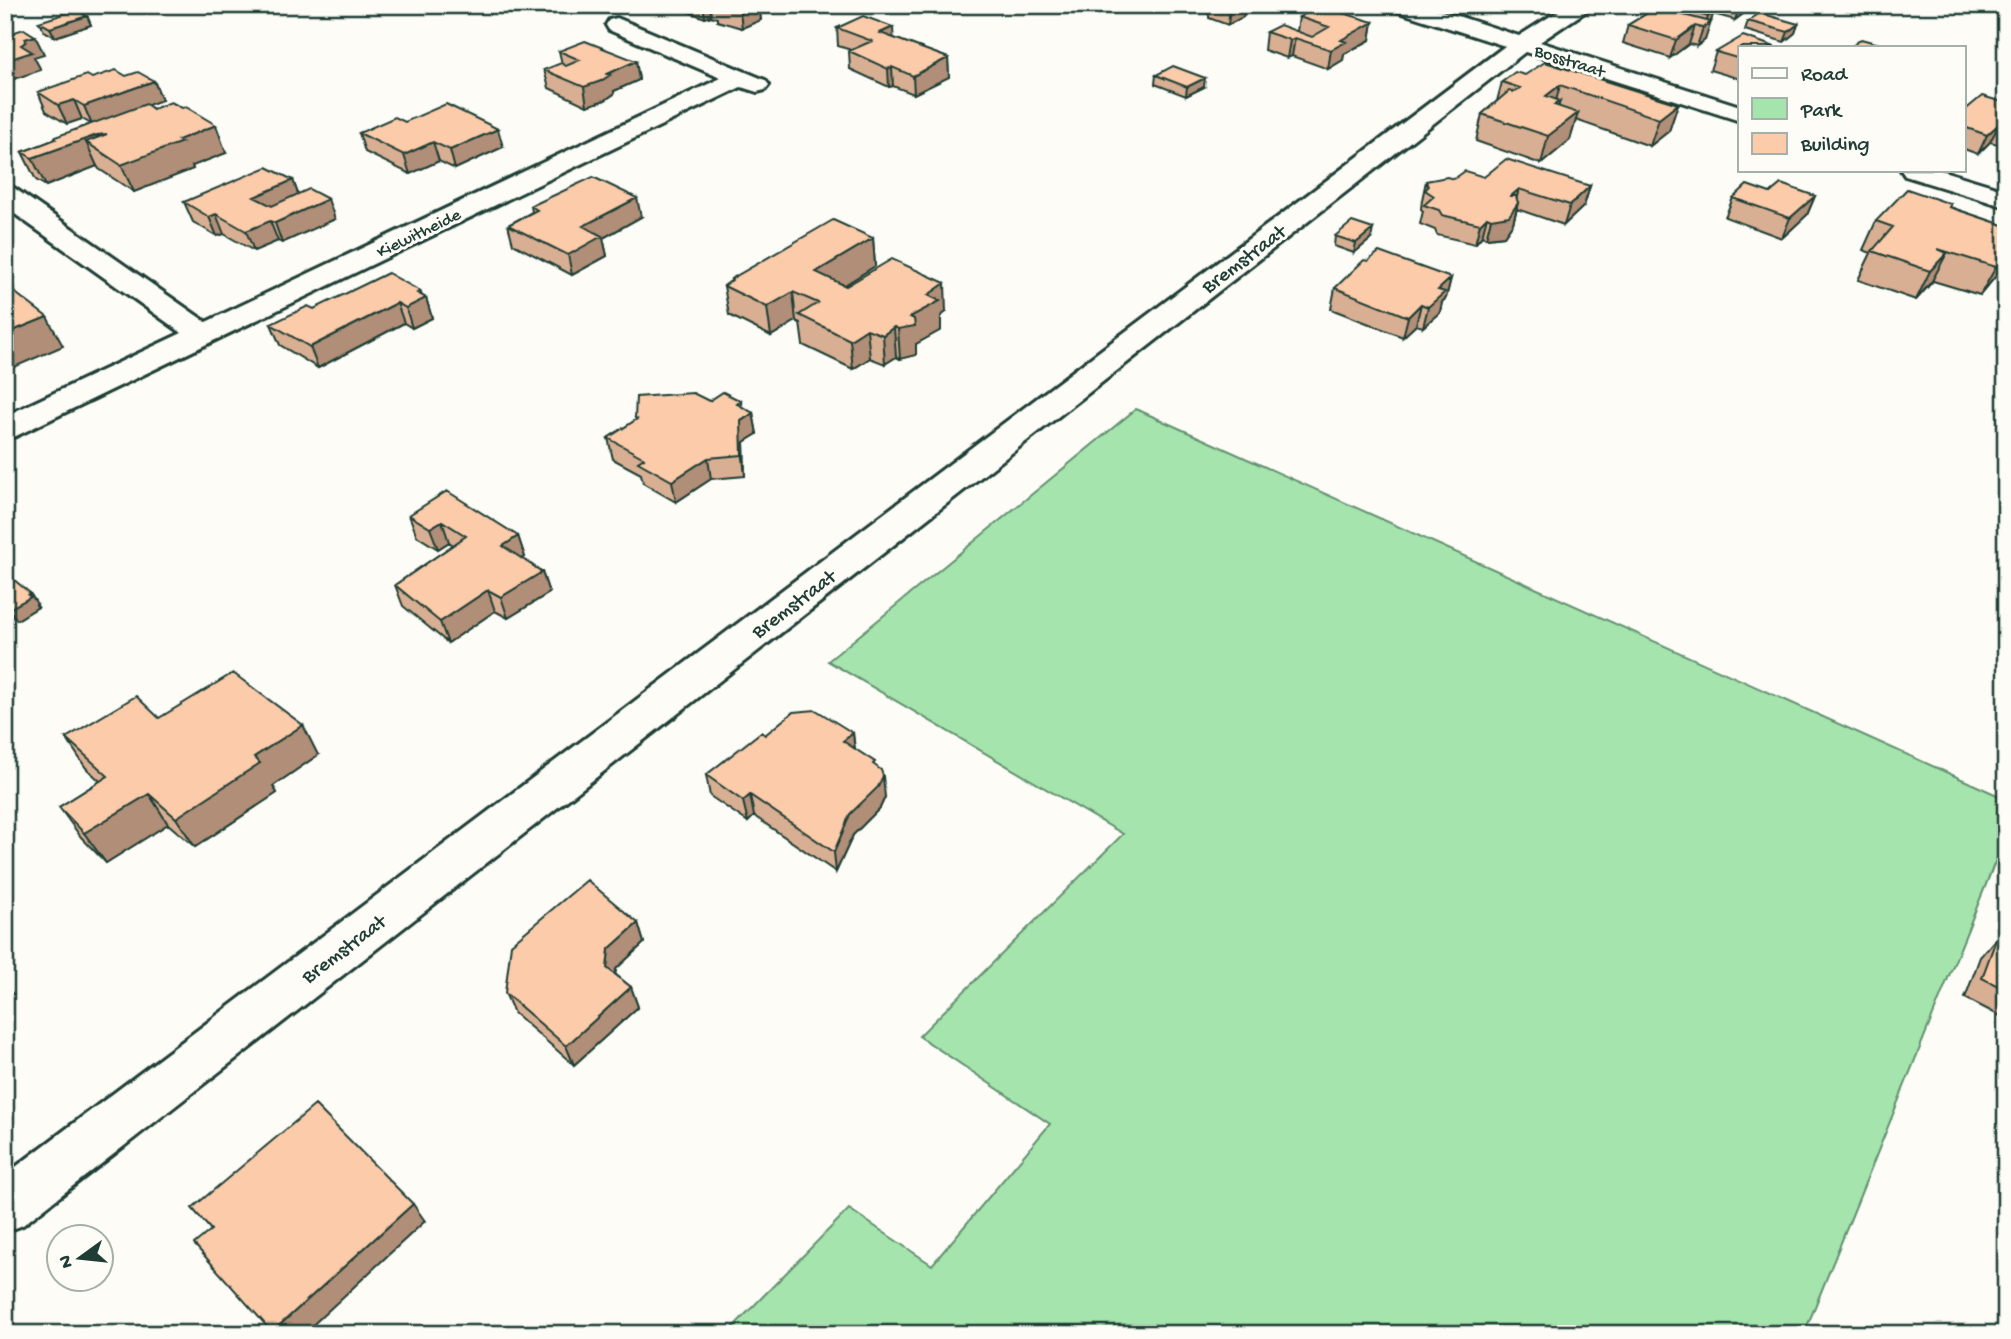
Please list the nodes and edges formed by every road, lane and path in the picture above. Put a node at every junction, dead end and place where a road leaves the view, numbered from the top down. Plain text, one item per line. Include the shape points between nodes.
1 (1401, 5) edge
2 (1584, 5) edge
3 (617, 25) dead end
4 (1522, 44) junction
5 (1738, 113) edge
6 (1919, 172) edge
7 (5, 194) edge
8 (2006, 199) edge
9 (205, 335) junction
10 (5, 429) edge
11 (5, 1208) edge

1 - 4 street, Bosstraat
2 - 4 street, Bremstraat
3 - 9 street, Kiewitheide via 741,78
4 - 5 street, Bosstraat
4 - 11 street, Bremstraat
6 - 8 street
7 - 9 street
9 - 10 street, Kiewitheide

